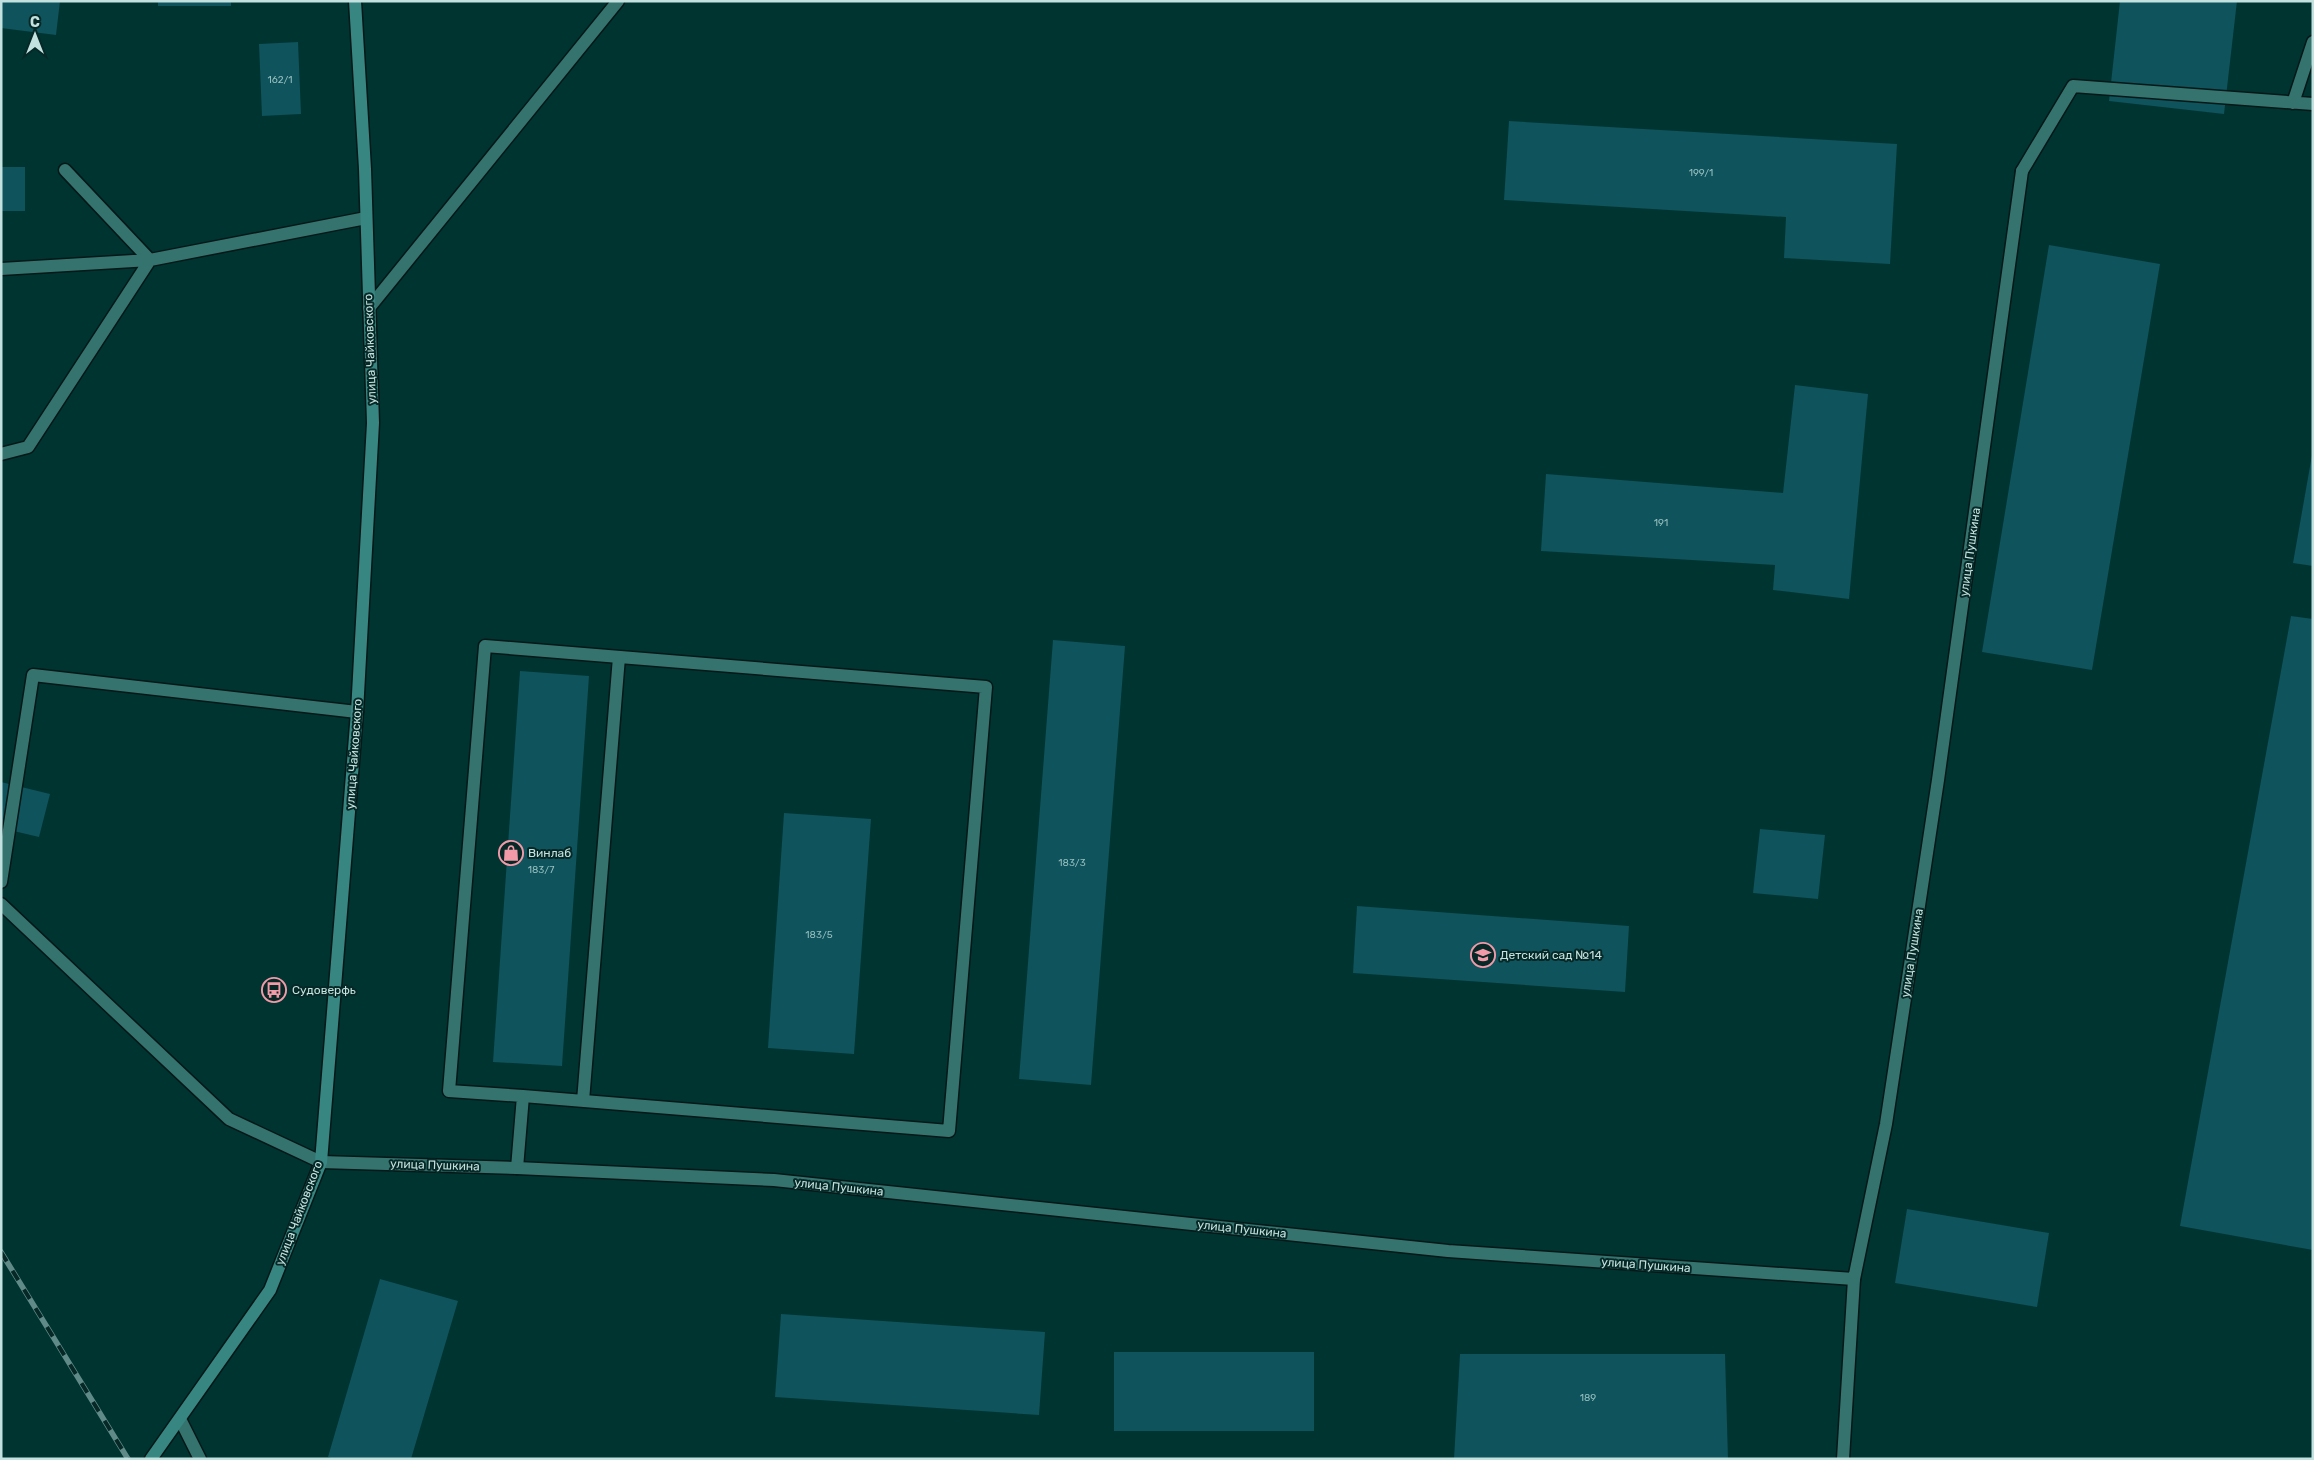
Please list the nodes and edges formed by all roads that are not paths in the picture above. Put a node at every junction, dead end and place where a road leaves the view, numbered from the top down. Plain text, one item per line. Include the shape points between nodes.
1 (355, 1) edge
2 (618, 1) edge
3 (2313, 42) edge
4 (2292, 102) junction
5 (2313, 104) edge
6 (65, 170) dead end
7 (366, 218) junction
8 (150, 260) junction
9 (1, 269) edge
10 (369, 308) junction
11 (1, 454) edge
12 (619, 657) junction
13 (357, 712) junction
14 (1, 882) edge
15 (1, 904) edge
16 (523, 1096) junction
17 (583, 1101) junction
18 (321, 1162) junction
19 (517, 1168) junction
20 (1854, 1279) junction
21 (180, 1419) junction
22 (151, 1459) edge
23 (200, 1459) edge
24 (1843, 1459) edge

1 - 7 street, улица Чайковского
2 - 10 street
3 - 4 street
4 - 5 street
4 - 20 street, улица Пушкина via 2073,86 2022,171 1938,780 1888,1114
6 - 8 street
7 - 8 street
7 - 10 street, улица Чайковского
8 - 9 street
8 - 11 street via 28,447
10 - 13 street, улица Чайковского via 373,423
12 - 16 street via 485,646 449,1091
12 - 17 street
12 - 17 street via 986,687 949,1131
13 - 14 street via 33,675
13 - 18 street, улица Чайковского
15 - 18 street via 229,1119
16 - 17 street
16 - 19 street
18 - 19 street, улица Пушкина
18 - 21 street, улица Чайковского via 270,1290
19 - 20 street, улица Пушкина via 774,1180 1448,1251
20 - 24 street
21 - 22 street, улица Чайковского
21 - 23 street

